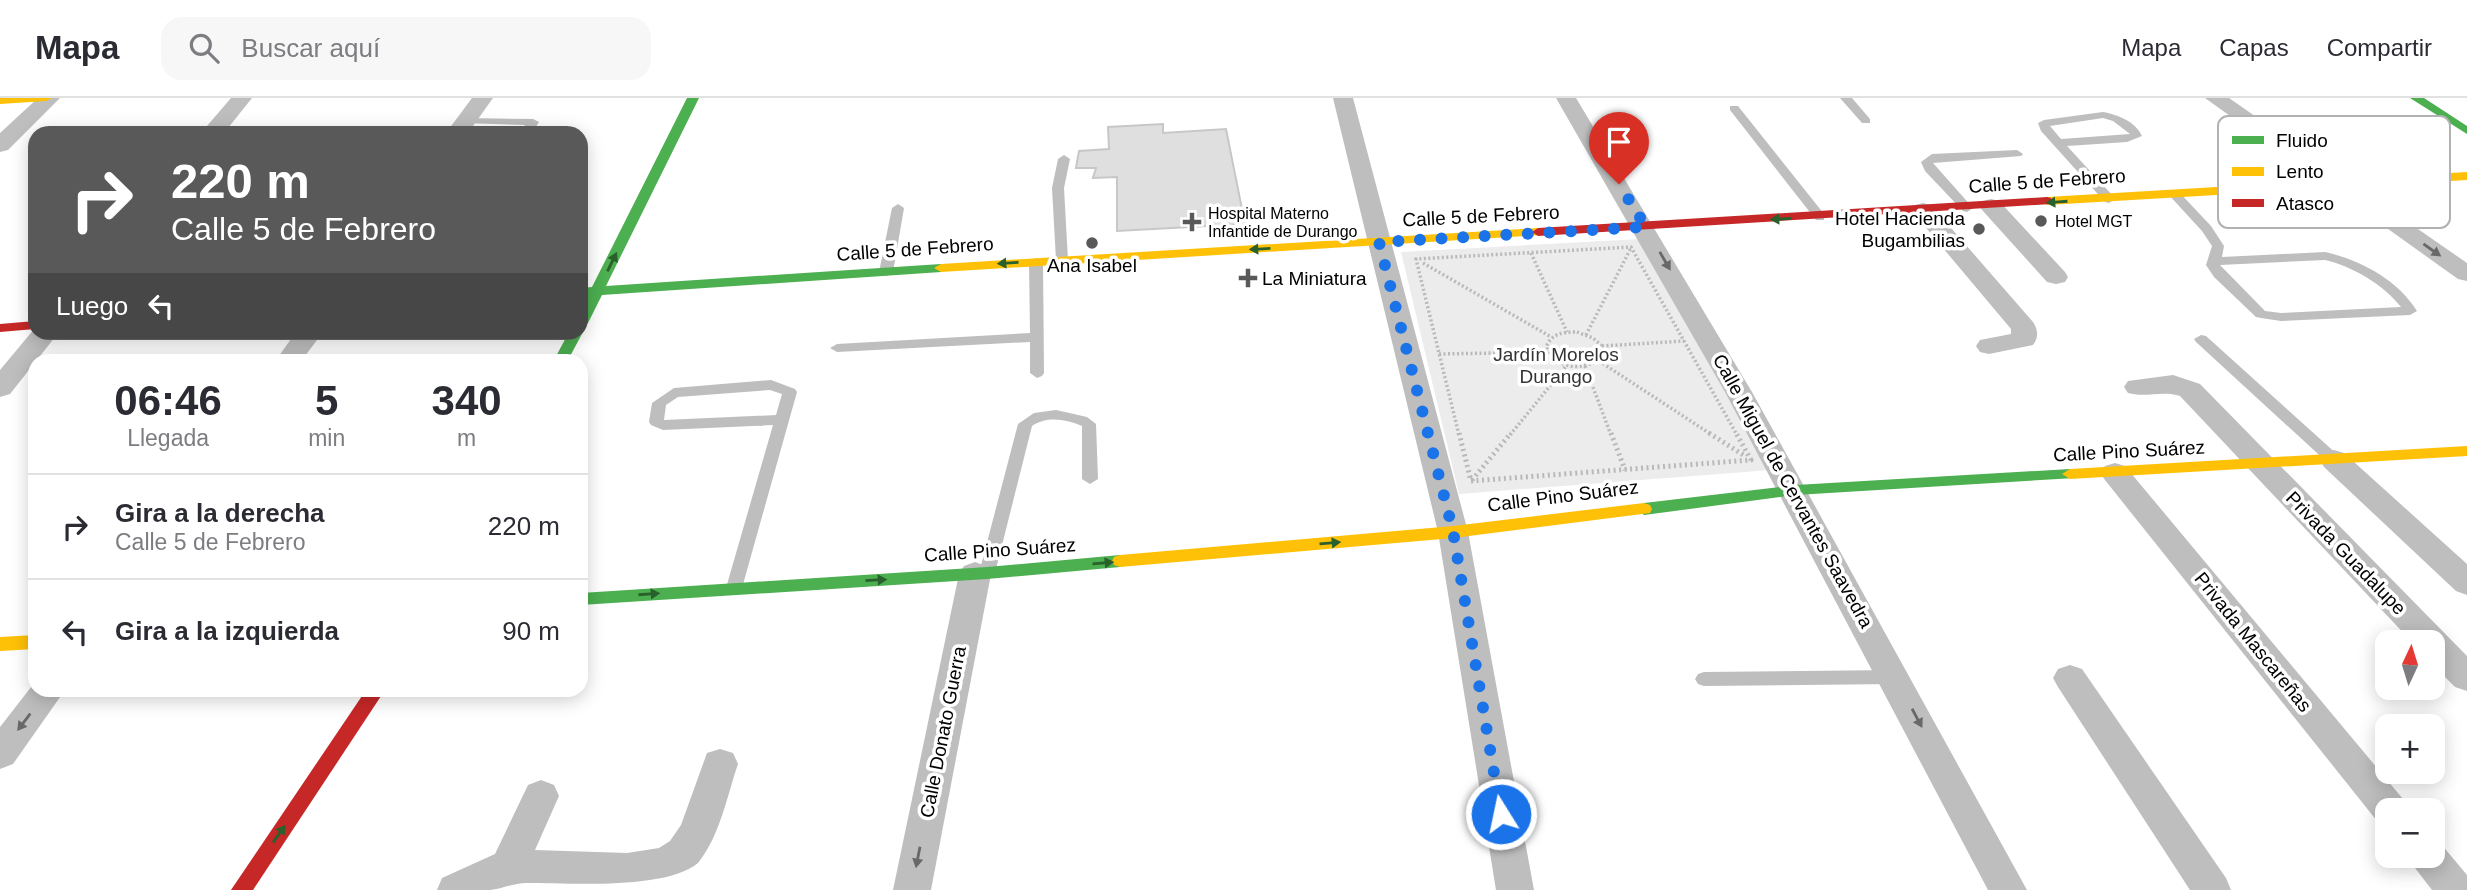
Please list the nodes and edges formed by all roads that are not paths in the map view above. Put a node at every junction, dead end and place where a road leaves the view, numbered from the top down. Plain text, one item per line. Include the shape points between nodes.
1 (48, 98) edge
2 (242, 98) edge
3 (483, 98) edge
4 (693, 98) edge
5 (1343, 98) edge
6 (1566, 98) edge
7 (1846, 98) edge
8 (2216, 98) edge
9 (2416, 98) edge
10 (0, 101) edge
11 (1734, 108) dead end
12 (2242, 116) edge
13 (2444, 116) edge
14 (2450, 120) edge
15 (1866, 121) dead end
16 (218, 126) edge
17 (463, 126) edge
18 (476, 126) edge
19 (530, 126) edge
20 (2467, 131) edge
21 (2058, 143) junction
22 (0, 145) edge
23 (2017, 154) dead end
24 (1064, 159) dead end
25 (2218, 191) edge
26 (2174, 194) junction
27 (2109, 199) junction
28 (1991, 206) junction
29 (898, 208) dead end
30 (1967, 208) junction
31 (1923, 211) junction
32 (1820, 217) junction
33 (2401, 228) edge
34 (1638, 237) junction
35 (1379, 242) junction
36 (1062, 260) junction
37 (2213, 261) junction
38 (1036, 262) junction
39 (886, 272) junction
40 (2467, 274) edge
41 (2056, 276) dead end
42 (598, 291) junction
43 (588, 292) edge
44 (588, 310) edge
45 (28, 326) edge
46 (0, 328) edge
47 (1037, 337) junction
48 (2201, 339) dead end
49 (39, 340) edge
50 (1989, 346) dead end
51 (837, 348) dead end
52 (1037, 373) dead end
53 (2138, 387) dead end
54 (0, 388) edge
55 (782, 420) junction
56 (2467, 451) edge
57 (2334, 460) junction
58 (2260, 464) junction
59 (2115, 473) junction
60 (1090, 479) dead end
61 (1796, 490) junction
62 (1453, 531) junction
63 (981, 574) junction
64 (2467, 583) edge
65 (734, 588) junction
66 (588, 598) edge
67 (2420, 630) edge
68 (28, 642) edge
69 (0, 644) edge
70 (2445, 655) edge
71 (1895, 677) junction
72 (2070, 678) dead end
73 (2467, 678) edge
74 (1704, 679) dead end
75 (43, 697) edge
76 (371, 697) edge
77 (0, 754) edge
78 (720, 765) dead end
79 (541, 796) dead end
80 (2380, 798) edge
81 (508, 866) junction
82 (2438, 868) edge
83 (241, 890) edge
84 (456, 890) edge
85 (912, 890) edge
86 (1515, 890) edge
87 (2008, 890) edge
88 (2212, 890) edge
89 (2456, 890) edge

1 - 10 street
1 - 22 street
2 - 16 street
3 - 17 street
42 -> 4 street
5 - 35 street
6 - 34 street, Calle Miguel de Cervantes Saavedra
7 - 15 lane
8 - 12 street
9 - 13 street
11 - 32 lane
14 - 20 street
18 - 19 lane via 533,122
21 - 21 lane via 2127,139 2136,136 2117,119 2104,115 2044,123
21 - 27 lane
23 - 30 lane via 1931,158 1927,162
24 - 36 lane via 1058,188
25 - 26 street, Calle 5 de Febrero
26 - 27 street, Calle 5 de Febrero
26 - 37 lane via 2218,246
27 -> 28 street, Calle 5 de Febrero
28 - 30 street, Calle 5 de Febrero
28 - 41 street
29 - 39 lane
30 - 31 street, Calle 5 de Febrero
31 - 32 street, Calle 5 de Febrero
31 - 50 street via 2024,328 2024,339
32 -> 34 street, Calle 5 de Febrero
33 -> 40 street
34 - 35 street, Calle 5 de Febrero
34 -> 61 street, Calle Miguel de Cervantes Saavedra
35 -> 36 street, Calle 5 de Febrero
35 - 62 street
36 - 38 street, Calle 5 de Febrero
37 - 37 lane via 2219,274 2261,314 2410,311 2403,299 2342,259
38 -> 39 street, Calle 5 de Febrero
38 - 47 lane
39 - 42 street, Calle 5 de Febrero
42 - 43 street, Calle 5 de Febrero
42 - 44 street
45 - 46 street
47 - 51 lane
47 - 52 lane
48 - 57 lane
49 - 54 street
53 - 58 street, Privada Guadalupe via 2173,384 2190,390
55 - 55 lane via 670,425 656,422 659,403 674,393 771,385 790,392
55 - 65 lane
56 - 57 street, Calle Pino Suárez
57 - 58 street, Calle Pino Suárez
57 - 64 street
58 - 59 street, Calle Pino Suárez
58 - 67 street, Privada Guadalupe
59 - 61 street, Calle Pino Suárez
59 - 80 street, Privada Mascareñas
60 - 63 lane via 1089,424 1065,415 1034,417 1025,424
61 - 62 street, Calle Pino Suárez
61 - 71 street, Calle Miguel de Cervantes Saavedra
63 -> 62 street, Calle Pino Suárez
62 - 86 street
65 -> 63 street, Calle Pino Suárez
63 -> 85 street, Calle Donato Guerra
66 -> 65 street, Calle Pino Suárez
68 - 69 street
70 - 73 street, Privada Guadalupe
71 - 74 lane
71 -> 87 street, Calle Miguel de Cervantes Saavedra
72 - 88 street
75 -> 77 street
83 -> 76 street
78 - 81 street via 693,835 681,855 667,863 638,869
79 - 81 street
81 - 84 street
82 - 89 street

